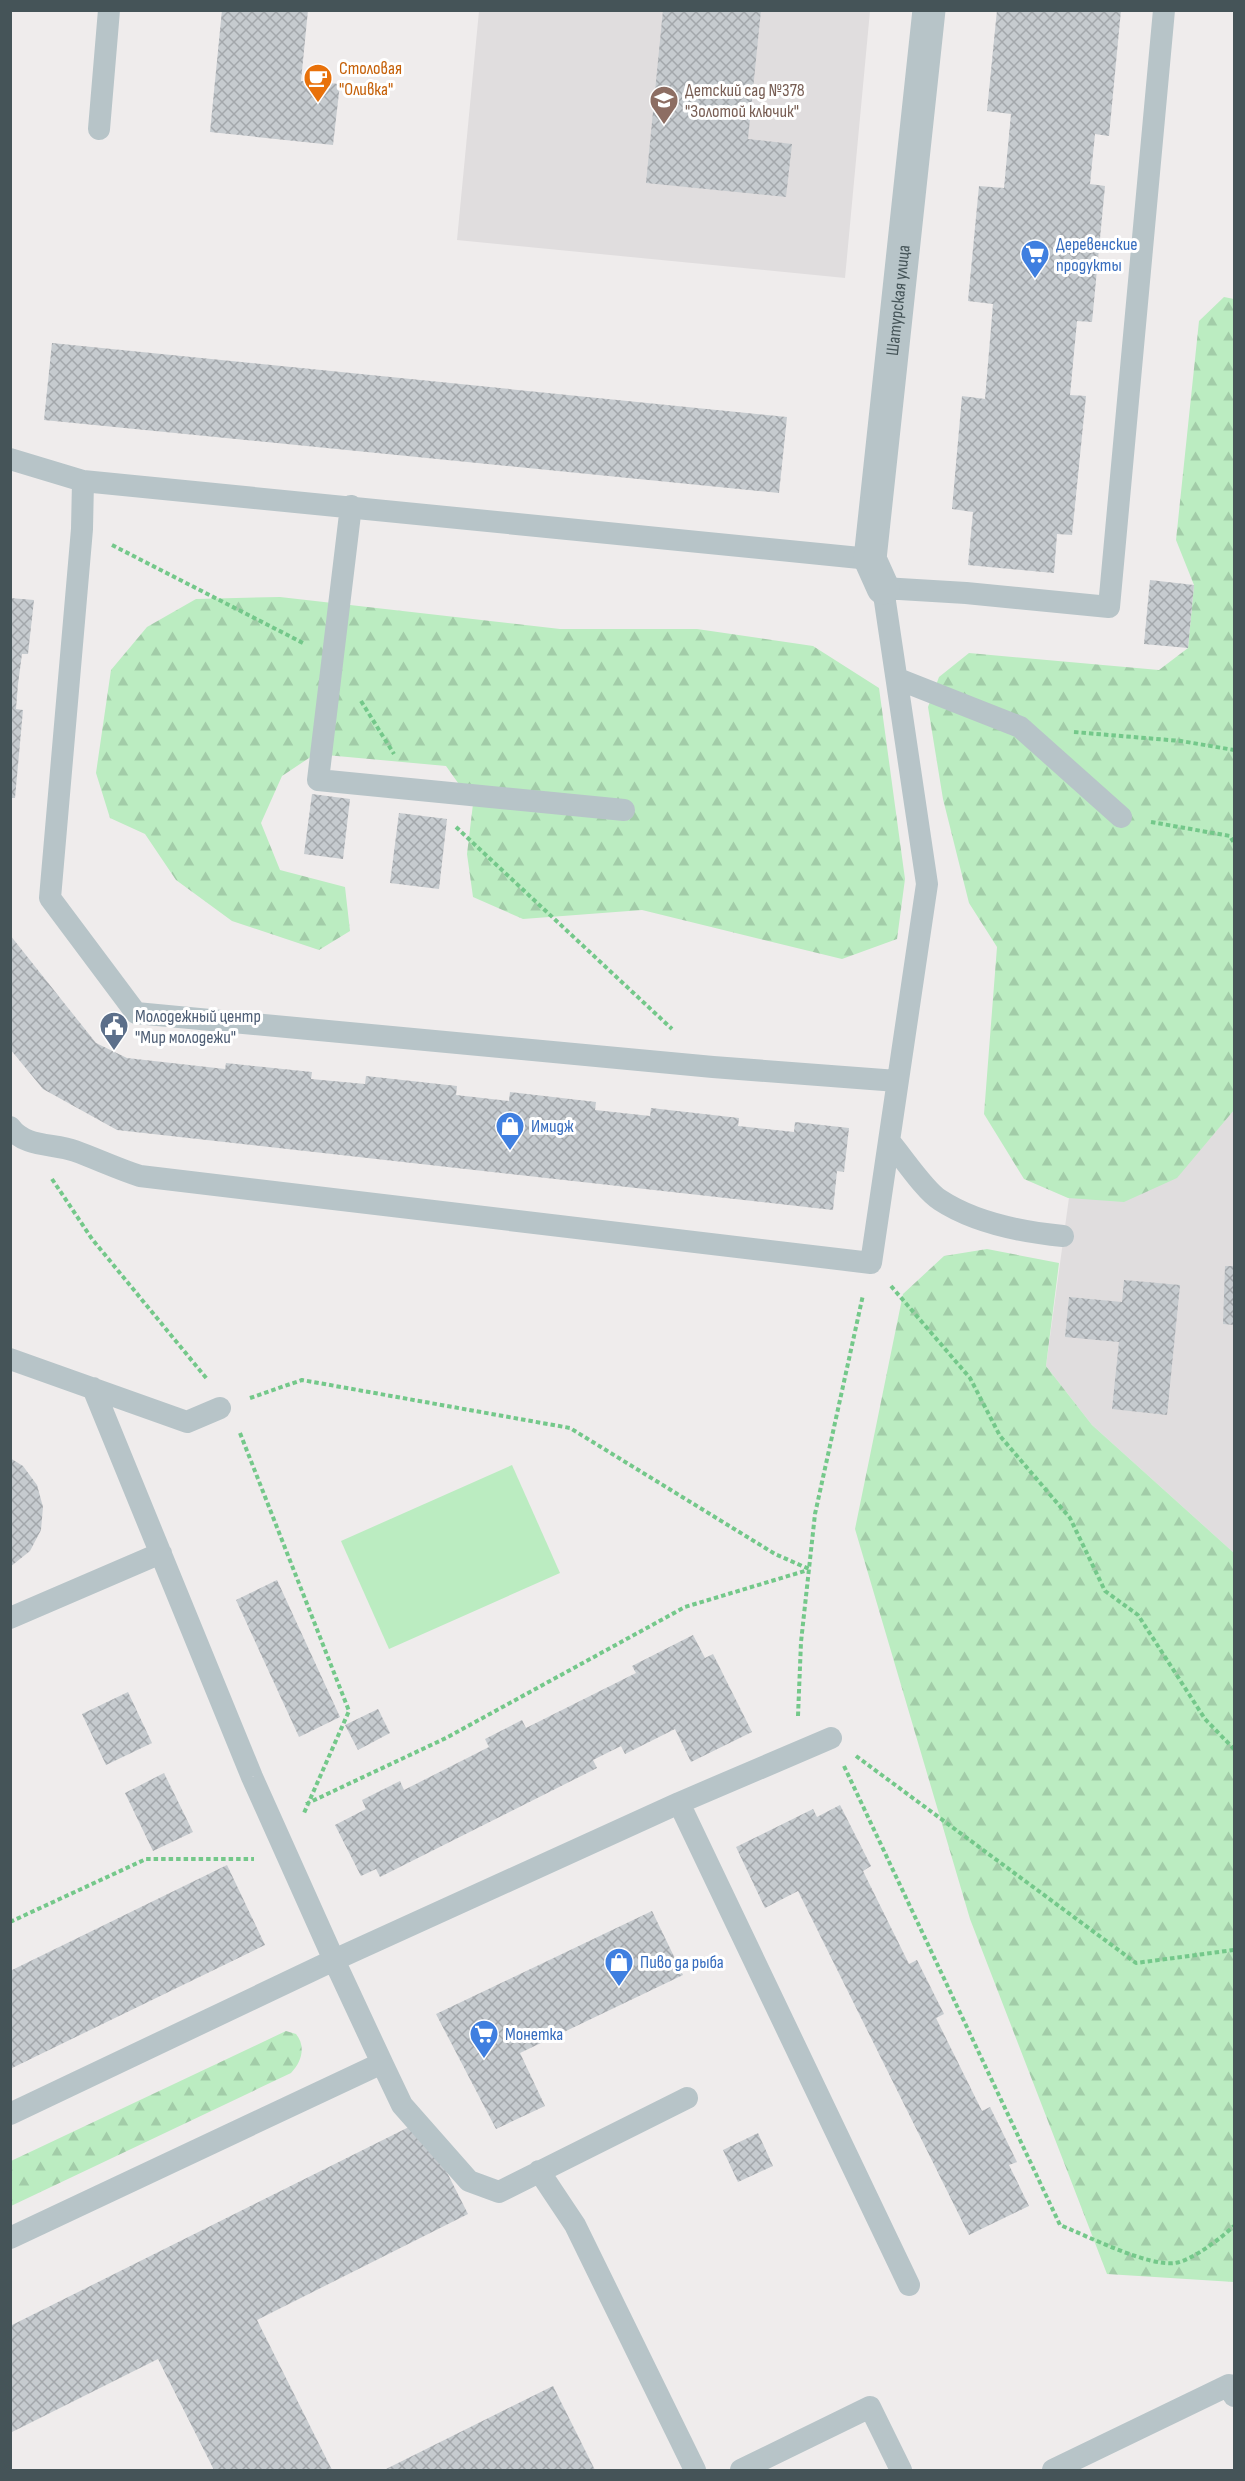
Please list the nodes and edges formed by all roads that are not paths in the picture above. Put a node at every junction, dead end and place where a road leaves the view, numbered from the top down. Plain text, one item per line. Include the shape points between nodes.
1 (110, 10) edge
2 (929, 10) edge
3 (1164, 10) edge
4 (99, 129) dead end
5 (10, 459) edge
6 (83, 481) junction
7 (351, 506) junction
8 (877, 573) junction
9 (898, 679) junction
10 (624, 810) dead end
11 (1121, 817) road end
12 (897, 1081) junction
13 (10, 1127) edge
14 (889, 1141) junction
15 (1063, 1236) dead end
16 (10, 1359) edge
17 (93, 1388) junction
18 (224, 1407) road end
19 (162, 1553) junction
20 (10, 1618) edge
21 (831, 1738) road end
22 (679, 1803) junction
23 (334, 1960) junction
24 (382, 2063) junction
25 (687, 2098) dead end
26 (10, 2114) edge
27 (539, 2171) junction
28 (10, 2238) edge
29 (909, 2285) dead end
30 (1234, 2396) edge
31 (695, 2470) edge
32 (741, 2470) edge
33 (902, 2470) edge
34 (1053, 2470) edge

1 - 4 lane
2 - 8 street, Шатурская улица
3 - 8 lane via 1109,607 966,592
5 - 6 lane
6 - 7 lane
6 - 12 lane via 50,898 136,1013
7 - 8 lane
7 - 10 lane via 318,780
8 - 9 lane
9 - 11 lane via 1020,727
9 - 12 lane via 927,884
12 - 14 lane
13 - 14 lane via 15,1134 39,1145 73,1150 140,1176 871,1263
14 - 15 lane via 939,1200 980,1219
16 - 17 lane
17 - 18 lane via 187,1422
17 - 19 lane
19 - 20 lane
19 - 23 lane via 252,1777
21 - 22 lane
22 - 23 lane
22 - 29 lane
23 - 24 lane
23 - 26 lane
24 - 27 lane via 402,2105 469,2181 499,2192
24 - 28 lane
25 - 27 lane
27 - 31 lane via 575,2225
30 - 34 lane via 1229,2385
32 - 33 lane via 870,2407

